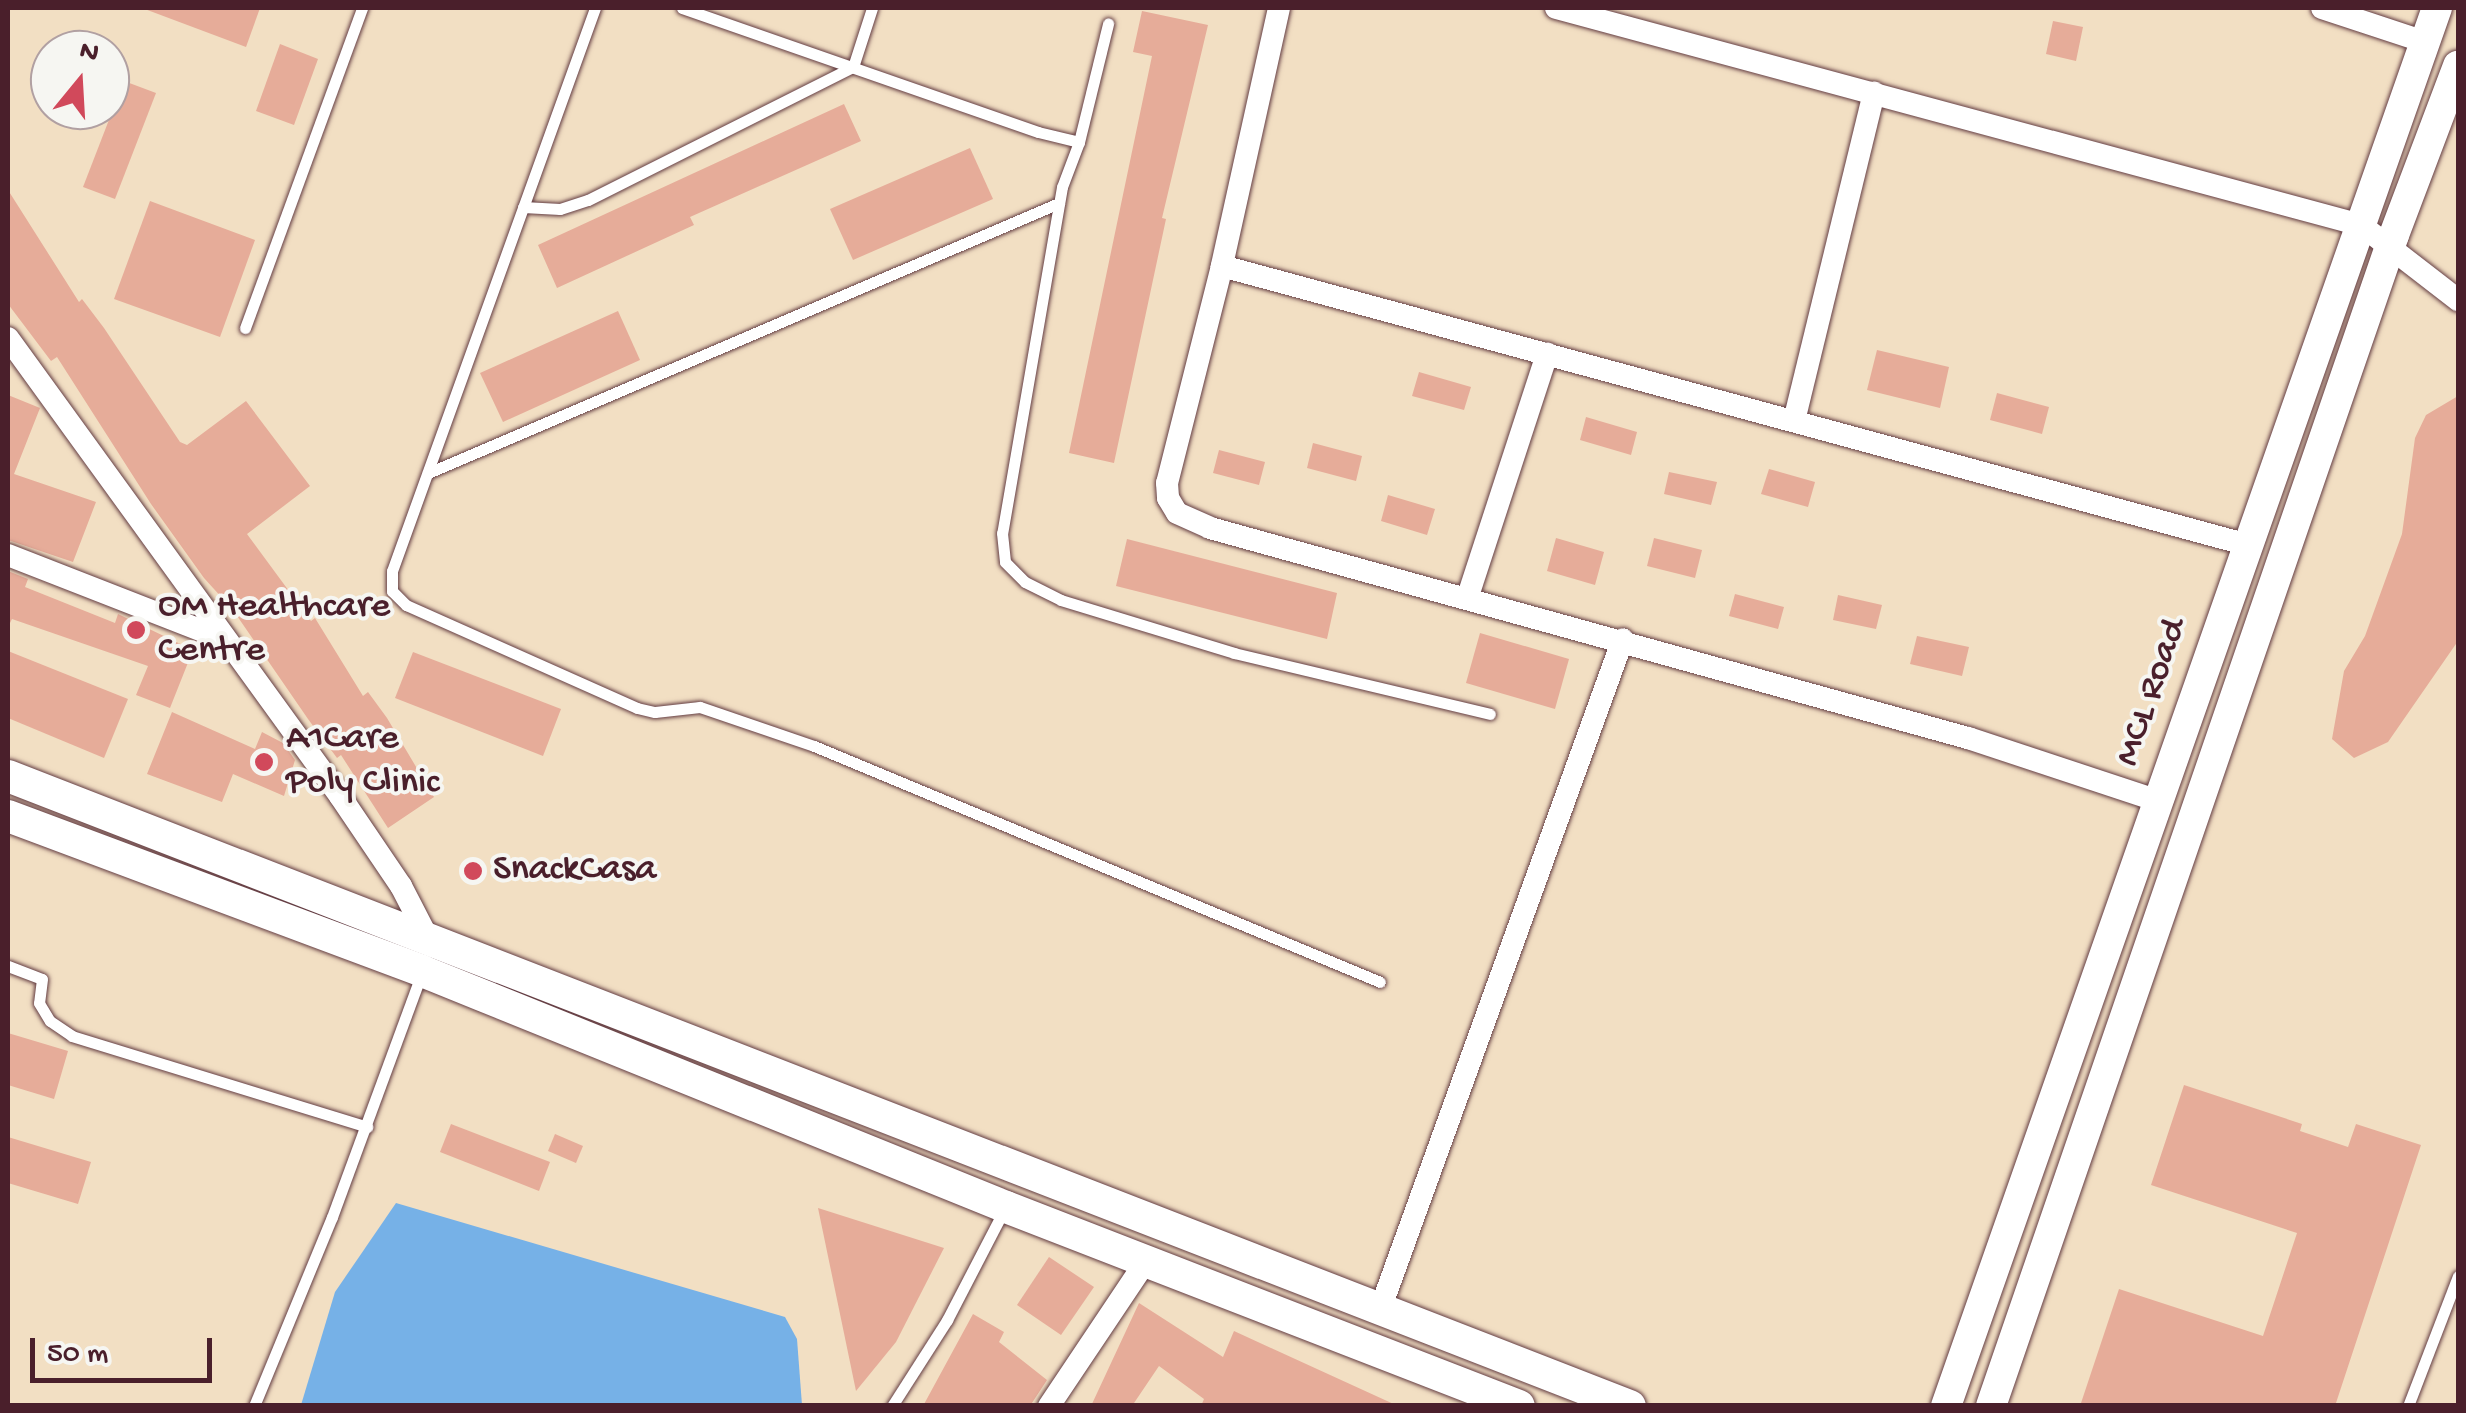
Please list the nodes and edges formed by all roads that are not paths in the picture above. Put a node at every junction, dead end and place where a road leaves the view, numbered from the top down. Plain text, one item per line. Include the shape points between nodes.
1 (362, 8) edge
2 (595, 8) edge
3 (682, 8) edge
4 (872, 8) edge
5 (1279, 8) edge
6 (1556, 8) edge
7 (2322, 8) edge
8 (2437, 8) edge
9 (1108, 24) dead end
10 (2425, 42) junction
11 (2458, 66) edge
12 (853, 67) junction
13 (1874, 93) junction
14 (1079, 142) junction
15 (1059, 203) junction
16 (523, 207) junction
17 (2361, 225) junction
18 (2390, 247) junction
19 (1222, 266) junction
20 (2458, 300) edge
21 (245, 328) dead end
22 (8, 338) edge
23 (1546, 354) junction
24 (8, 372) edge
25 (40, 384) junction
26 (1794, 421) junction
27 (428, 473) junction
28 (2248, 545) junction
29 (8, 555) edge
30 (1468, 596) junction
31 (224, 639) junction
32 (1623, 639) junction
33 (1490, 714) dead end
34 (8, 776) edge
35 (2158, 800) junction
36 (8, 816) edge
37 (428, 956) junction
38 (8, 966) edge
39 (1380, 982) dead end
40 (367, 1126) junction
41 (1006, 1207) junction
42 (1146, 1262) junction
43 (2458, 1276) edge
44 (1381, 1307) junction
45 (1481, 1399) edge
46 (254, 1406) edge
47 (892, 1406) edge
48 (1049, 1406) edge
49 (1519, 1406) edge
50 (1630, 1406) edge
51 (1946, 1406) edge
52 (1991, 1406) edge
53 (2408, 1406) edge

1 - 21 lane
2 - 16 lane
3 - 12 lane
4 - 12 lane
5 - 19 street
6 - 13 street
7 - 10 street
8 - 10 street, MCL Road
9 - 14 lane
10 - 17 street, MCL Road
11 - 18 street
12 - 14 lane
12 - 16 lane via 588,200 560,209
13 - 17 street
13 - 26 street
14 - 15 lane
15 - 27 lane
15 - 33 lane via 1002,533 1005,562 1025,582 1061,600 1234,653
16 - 27 lane
17 - 18 street
17 - 28 street, MCL Road
18 - 20 street
18 - 52 street
19 - 23 street
19 - 30 street via 1168,482 1177,513 1210,528
22 - 25 street
23 - 26 street
23 - 30 street
24 - 25 street
25 - 31 street
26 - 28 street
27 - 39 lane via 392,571 392,591 406,604 637,708 700,706 814,746
28 - 35 street, MCL Road
29 - 31 street
30 - 32 street
31 - 37 street via 340,796
32 - 35 street
32 - 44 street
34 - 37 main road
35 - 51 street, MCL Road
36 - 37 main road
37 - 40 lane
37 - 41 main road
37 - 44 main road
38 - 40 lane via 42,979 40,1003 50,1021 72,1036
40 - 46 lane
41 - 42 main road
41 - 47 lane
42 - 45 main road
42 - 48 street
43 - 53 lane
44 - 50 main road
45 - 49 main road

